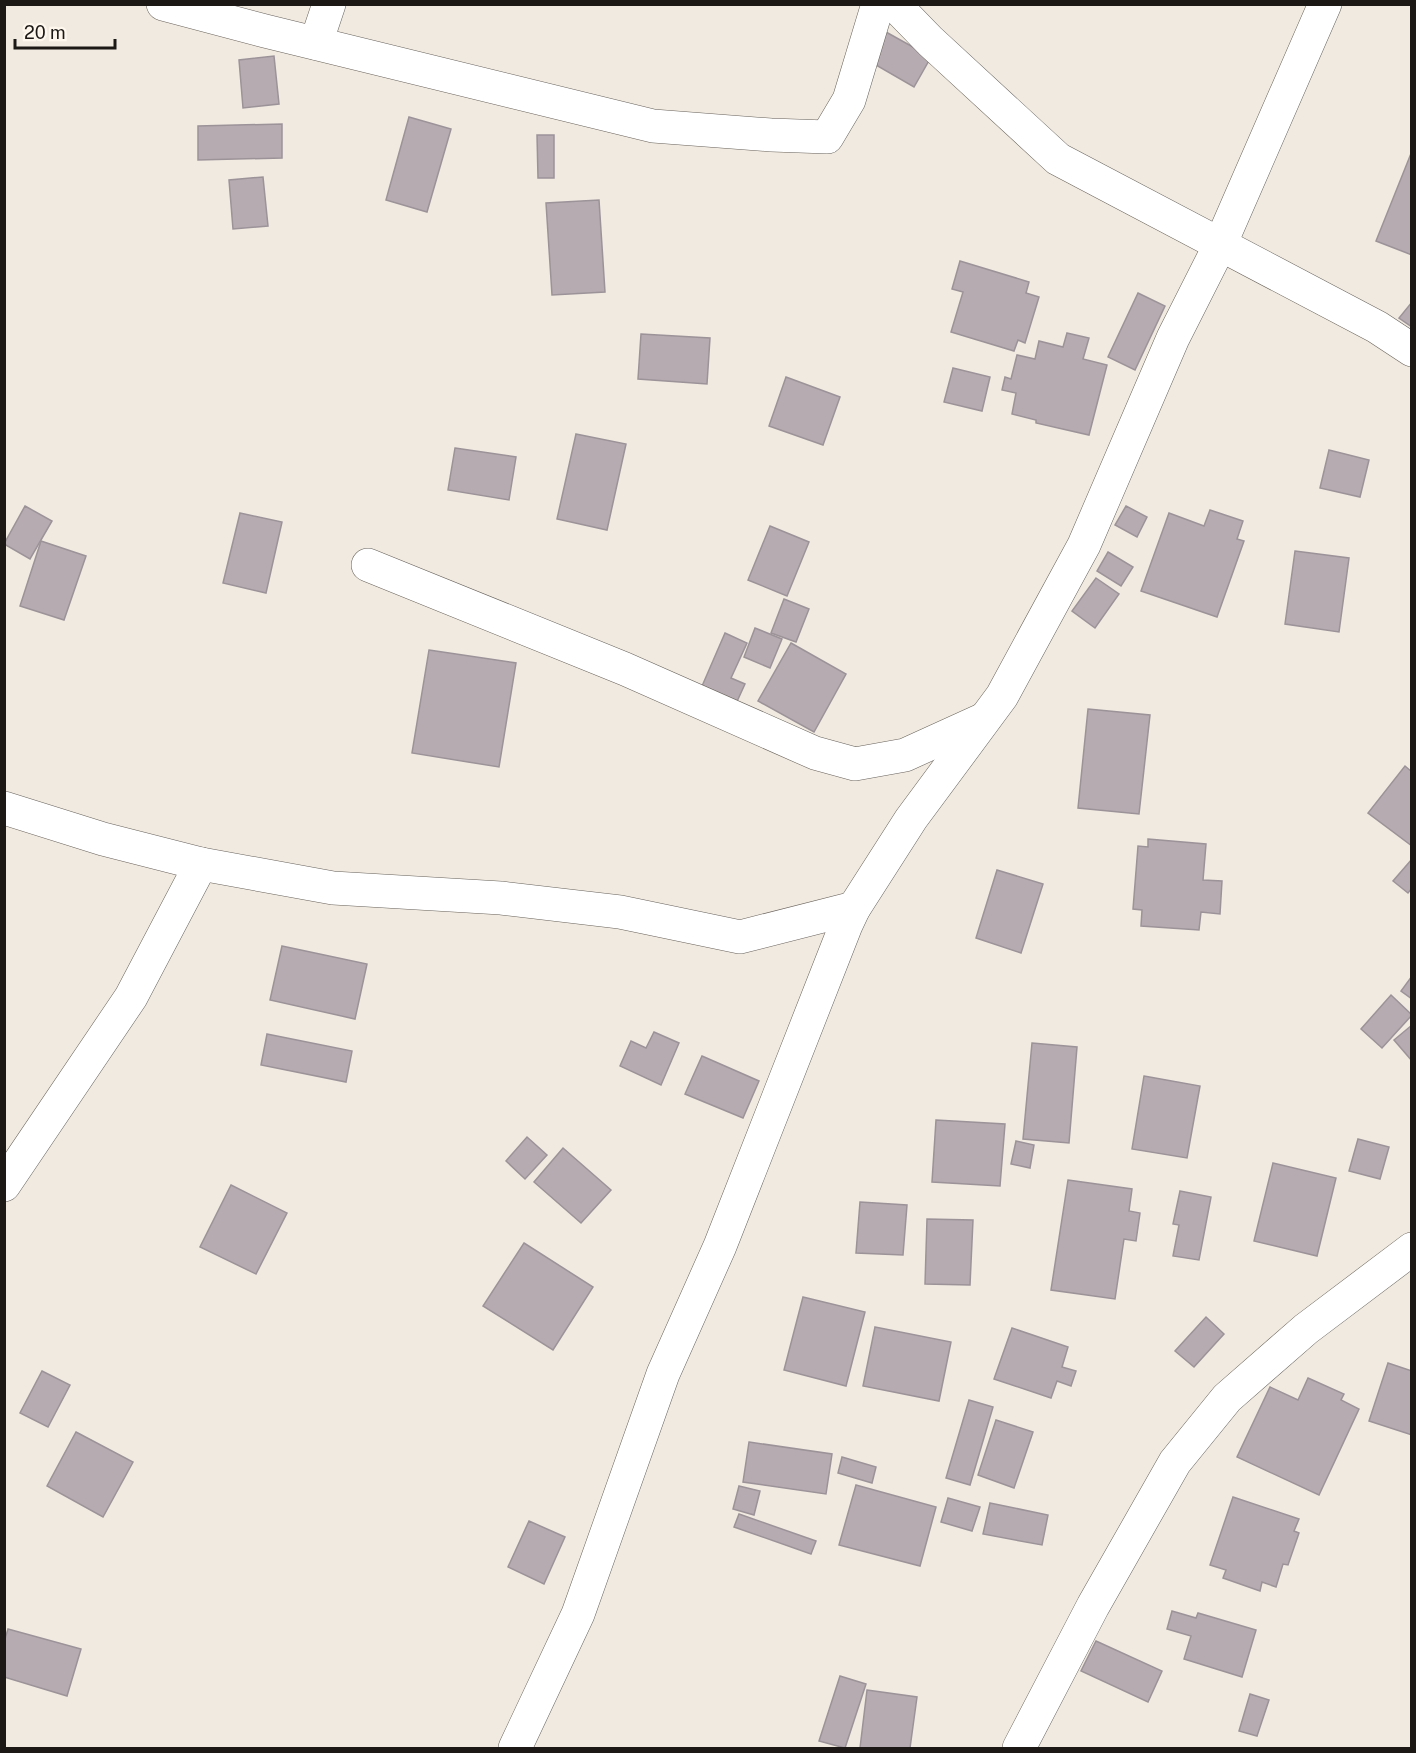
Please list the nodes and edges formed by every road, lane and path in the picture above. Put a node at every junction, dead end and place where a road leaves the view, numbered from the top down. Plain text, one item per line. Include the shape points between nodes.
1 (163, 4) edge
2 (329, 4) edge
3 (878, 4) edge
4 (894, 4) edge
5 (1325, 4) edge
6 (315, 43) junction
7 (1220, 245) junction
8 (1412, 350) edge
9 (368, 566) dead end
10 (985, 719) junction
11 (4, 808) edge
12 (201, 864) junction
13 (854, 908) junction
14 (4, 1185) edge
15 (1412, 1249) edge
16 (515, 1749) edge
17 (1019, 1749) edge

1 - 6 street
2 - 6 street
3 - 6 street via 849,100 827,137 653,126
4 - 7 street via 1058,159
5 - 7 street
7 - 8 street via 1377,327
7 - 10 street via 1173,338 1084,545 1002,696
9 - 10 street via 625,669 814,753 855,764 904,755
10 - 13 street via 911,819
11 - 12 street
12 - 13 street via 333,888 501,898 620,912 740,937
12 - 14 street via 132,997
13 - 16 street via 720,1246 663,1374 578,1614
15 - 17 street via 1306,1329 1227,1398 1175,1462 1093,1606

